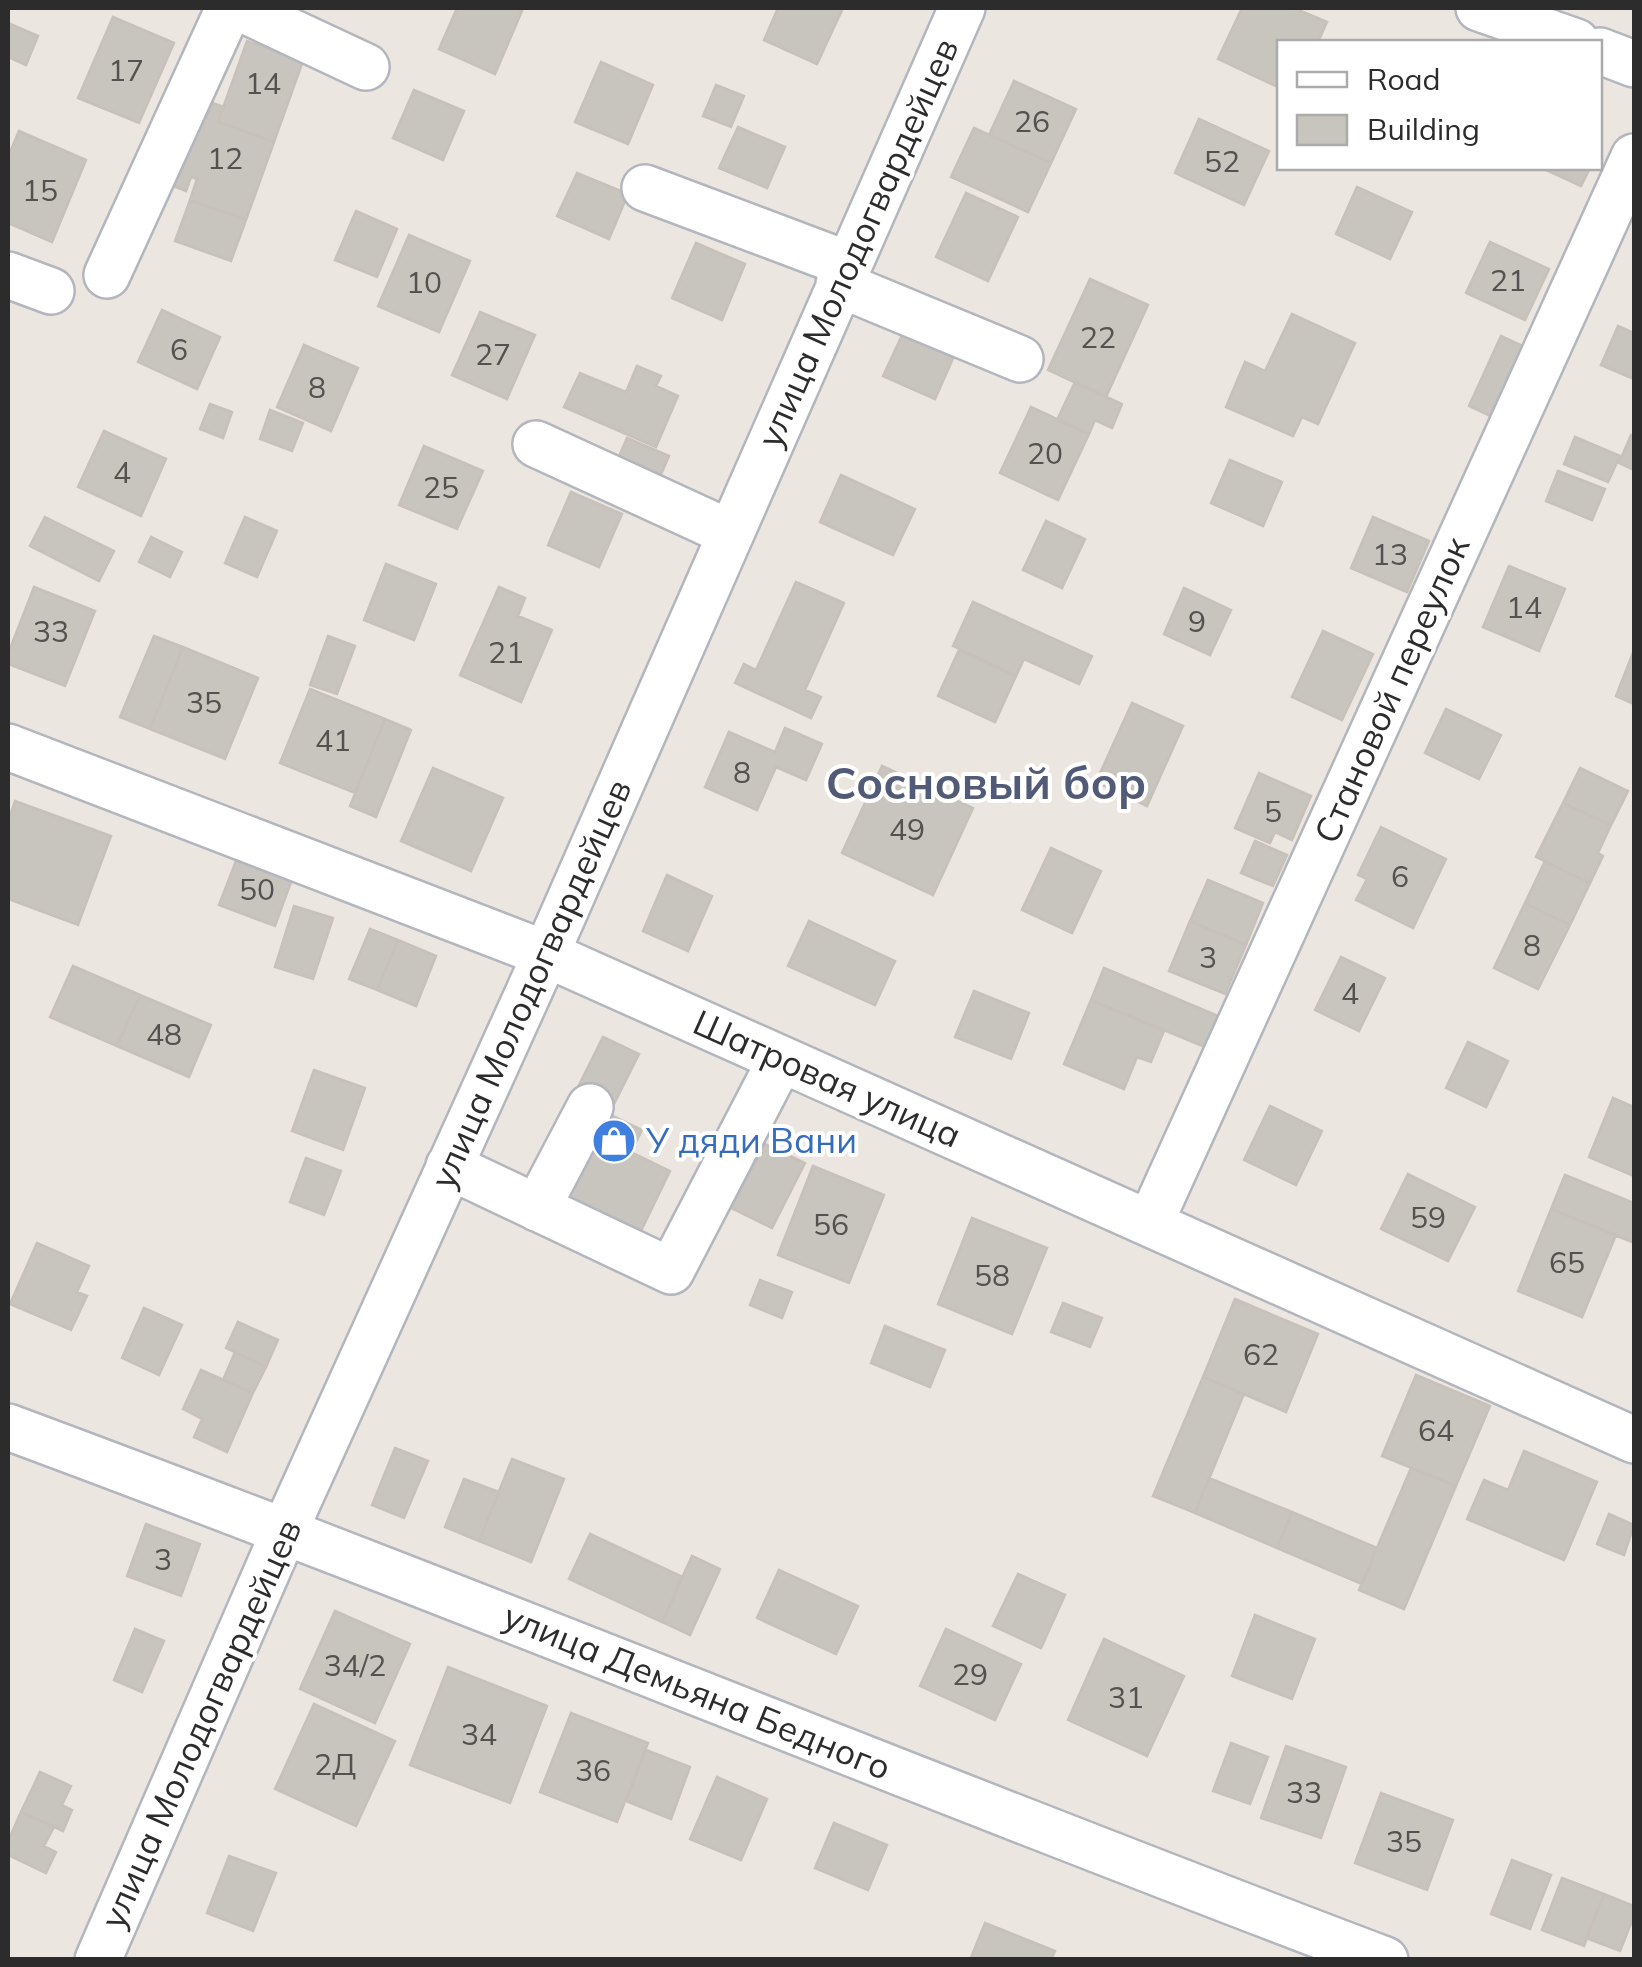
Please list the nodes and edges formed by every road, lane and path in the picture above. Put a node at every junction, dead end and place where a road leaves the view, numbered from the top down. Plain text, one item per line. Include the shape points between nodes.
1 (229, 8) edge
2 (240, 8) edge
3 (962, 8) edge
4 (1479, 8) edge
5 (1570, 40) edge
6 (1602, 52) edge
7 (1634, 64) edge
8 (366, 66) dead end
9 (1634, 156) edge
10 (645, 188) dead end
11 (843, 274) junction
12 (8, 275) edge
13 (108, 275) dead end
14 (51, 291) dead end
15 (1020, 359) dead end
16 (536, 444) dead end
17 (730, 533) junction
18 (8, 746) edge
19 (546, 954) junction
20 (782, 1059) junction
21 (590, 1108) dead end
22 (450, 1166) junction
23 (537, 1208) junction
24 (1150, 1223) junction
25 (8, 1427) edge
26 (1634, 1440) edge
27 (285, 1530) junction
28 (98, 1960) edge
29 (1385, 1960) edge

1 - 13 street
2 - 8 street
3 - 11 street, улица Молодогвардейцев
4 - 5 street
6 - 7 street
9 - 24 street, Становой переулок
10 - 11 street
11 - 15 street
11 - 17 street, улица Молодогвардейцев
12 - 14 street
16 - 17 street
17 - 19 street, улица Молодогвардейцев
18 - 19 street, Шатровая улица
19 - 20 street, Шатровая улица
19 - 22 street, улица Молодогвардейцев
20 - 23 street via 671,1271
20 - 24 street, Шатровая улица
21 - 23 street
22 - 23 street
22 - 27 street, улица Молодогвардейцев
24 - 26 street, Шатровая улица
25 - 27 street, улица Демьяна Бедного
27 - 28 street, улица Молодогвардейцев
27 - 29 street, улица Демьяна Бедного

